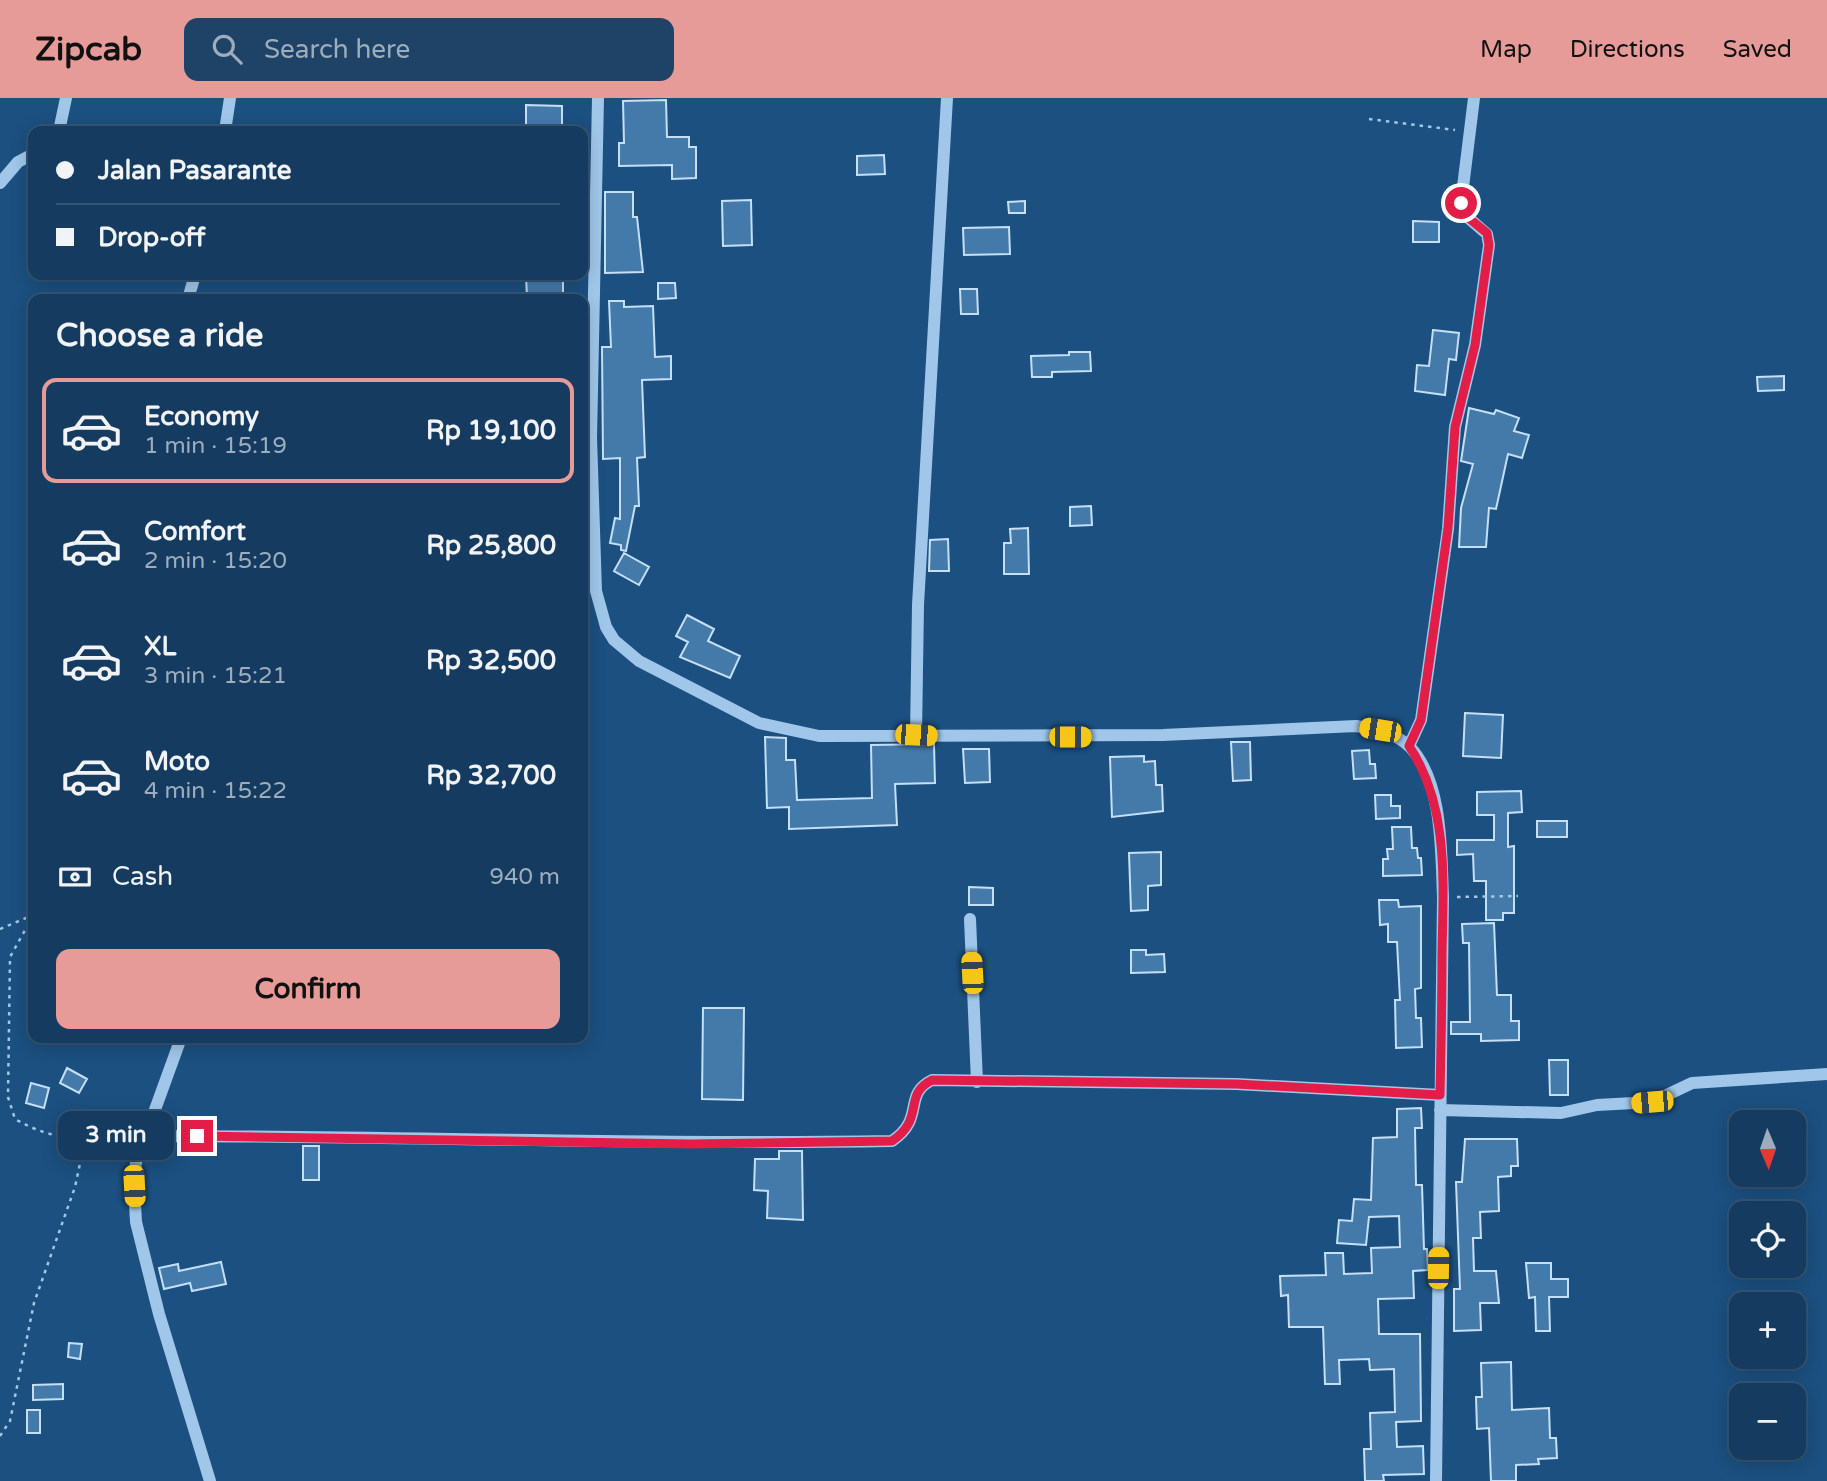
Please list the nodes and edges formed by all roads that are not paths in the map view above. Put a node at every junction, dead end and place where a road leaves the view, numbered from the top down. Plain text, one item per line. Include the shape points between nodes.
1 (66, 98) edge
2 (230, 98) edge
3 (598, 98) edge
4 (947, 98) edge
5 (1474, 98) edge
6 (60, 126) edge
7 (226, 126) edge
8 (28, 157) edge
9 (0, 183) edge
10 (597, 566) junction
11 (588, 567) edge
12 (916, 735) junction
13 (1409, 746) junction
14 (970, 919) dead end
15 (179, 1043) edge
16 (1827, 1074) edge
17 (977, 1082) junction
18 (1440, 1095) junction
19 (1440, 1110) junction
20 (145, 1136) junction
21 (210, 1481) edge
22 (1436, 1481) edge

1 - 6 street
2 - 7 street
3 - 10 street via 591,438
4 - 12 street via 918,605
5 - 13 street via 1460,194 1462,210 1487,233 1489,245 1475,345 1455,427 1448,528 1421,720
8 - 9 street
10 - 11 street
10 - 12 street via 600,612 614,640 678,684 776,728 819,736
12 - 13 street via 1163,735 1356,726 1380,730
13 - 18 street via 1431,789 1438,817 1443,897
14 - 17 street
15 - 20 street
16 - 19 street via 1692,1083 1652,1102 1597,1105 1561,1113
17 - 18 street via 1236,1084
17 - 20 street via 932,1080 921,1085 913,1102 914,1117 906,1132 892,1141 689,1144
18 - 19 street
19 - 22 street
20 - 21 street via 136,1162 136,1222

